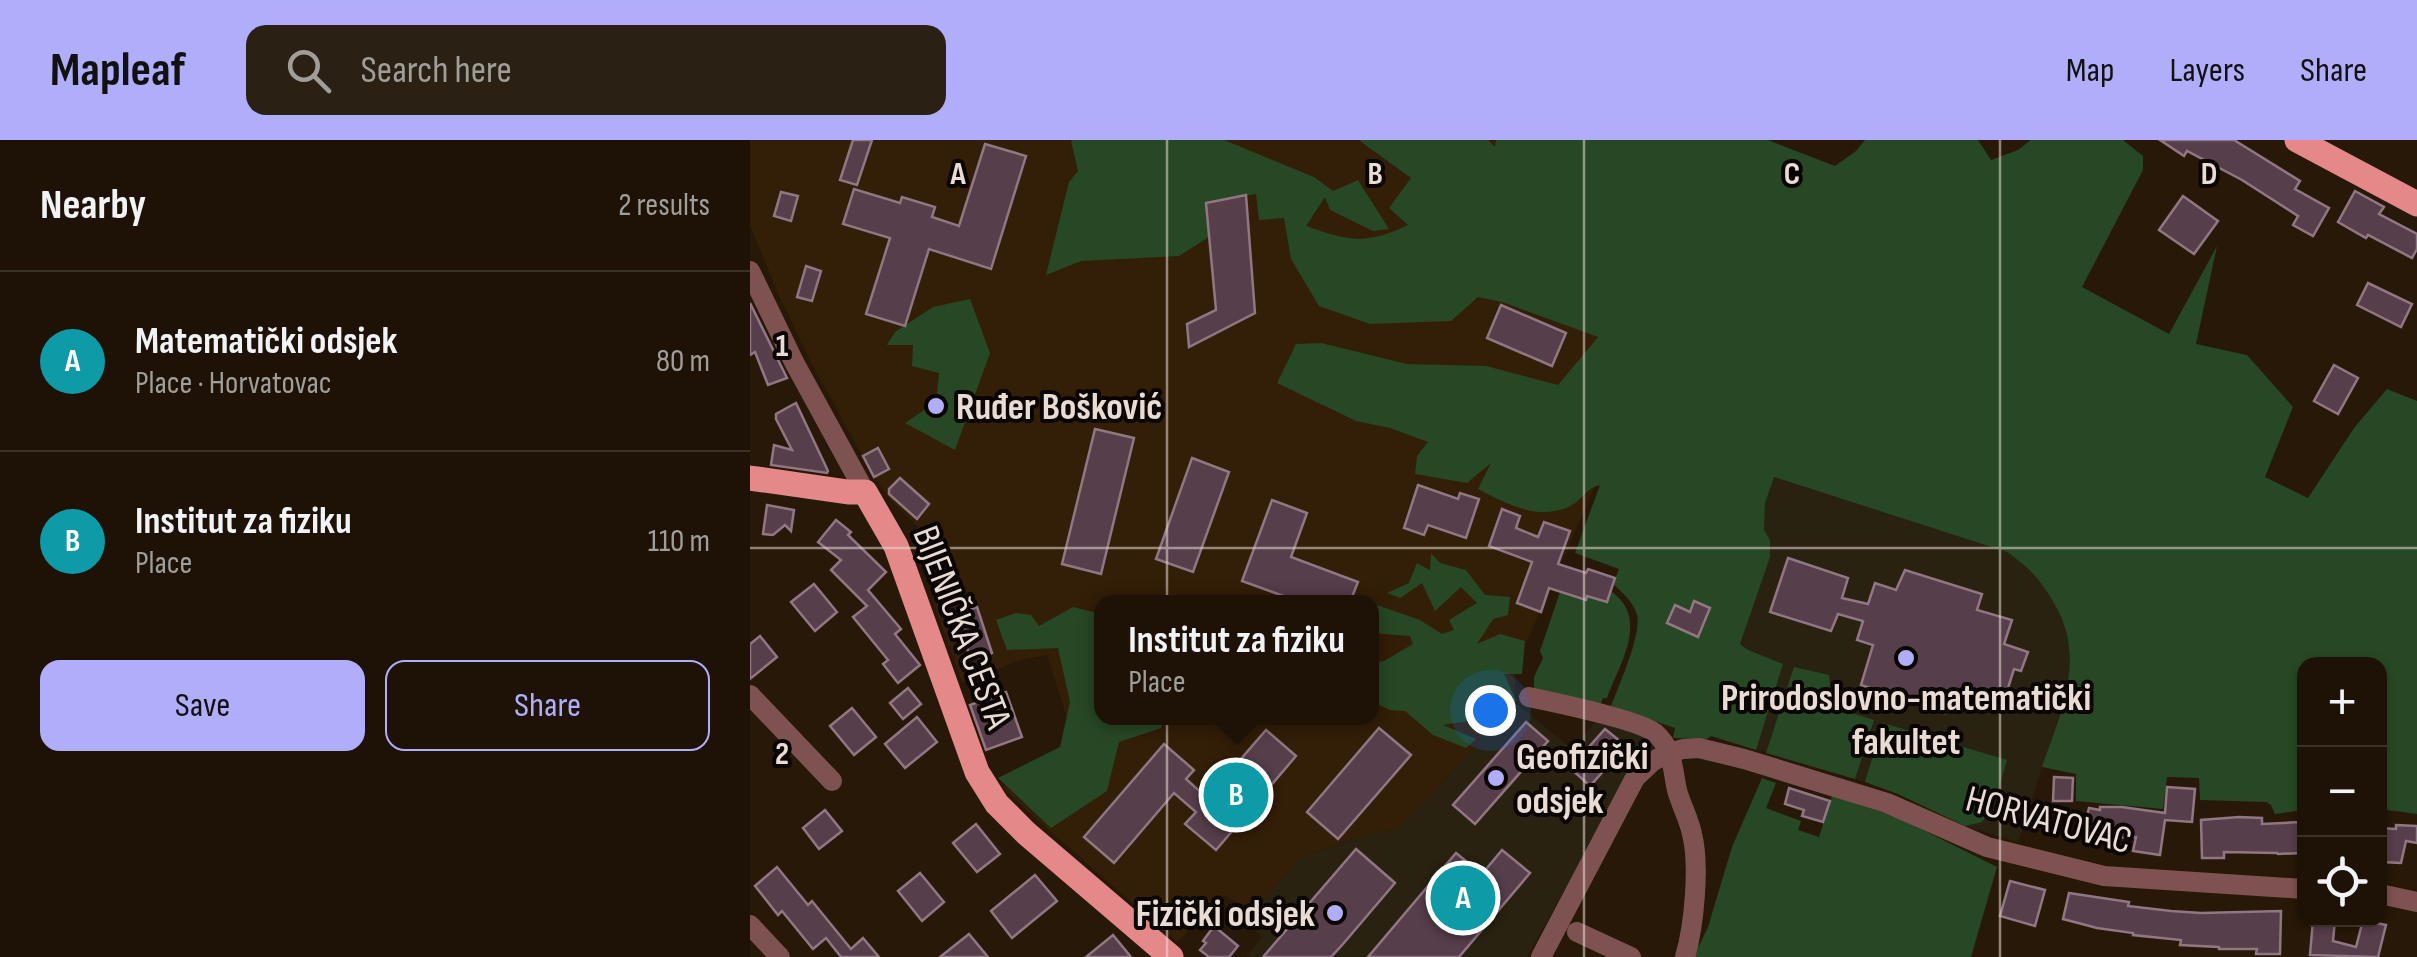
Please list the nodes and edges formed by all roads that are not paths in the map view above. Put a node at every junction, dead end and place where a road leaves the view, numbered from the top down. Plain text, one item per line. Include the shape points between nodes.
1 (2297, 140) edge
2 (2417, 204) edge
3 (750, 271) edge
4 (750, 478) edge
5 (865, 492) junction
6 (750, 694) edge
7 (1529, 696) dead end
8 (1669, 753) junction
9 (832, 781) dead end
10 (2297, 889) edge
11 (2387, 896) edge
12 (2417, 902) edge
13 (750, 925) edge
14 (1577, 932) dead end
15 (780, 957) edge
16 (1170, 957) edge
17 (1541, 957) edge
18 (1631, 957) edge
19 (1685, 957) edge

1 - 2 main road
3 - 5 street, BIJENIČKA CESTA
4 - 5 main road
5 - 16 main road, BIJENIČKA CESTA via 896,546 977,772 997,804
6 - 9 street
7 - 8 street via 1647,728
8 - 10 street, HORVATOVAC via 1699,748 1744,759 1888,803 1987,847 2104,876
8 - 17 street via 1629,787
8 - 19 street via 1696,868
11 - 12 street
13 - 15 street
14 - 18 street

